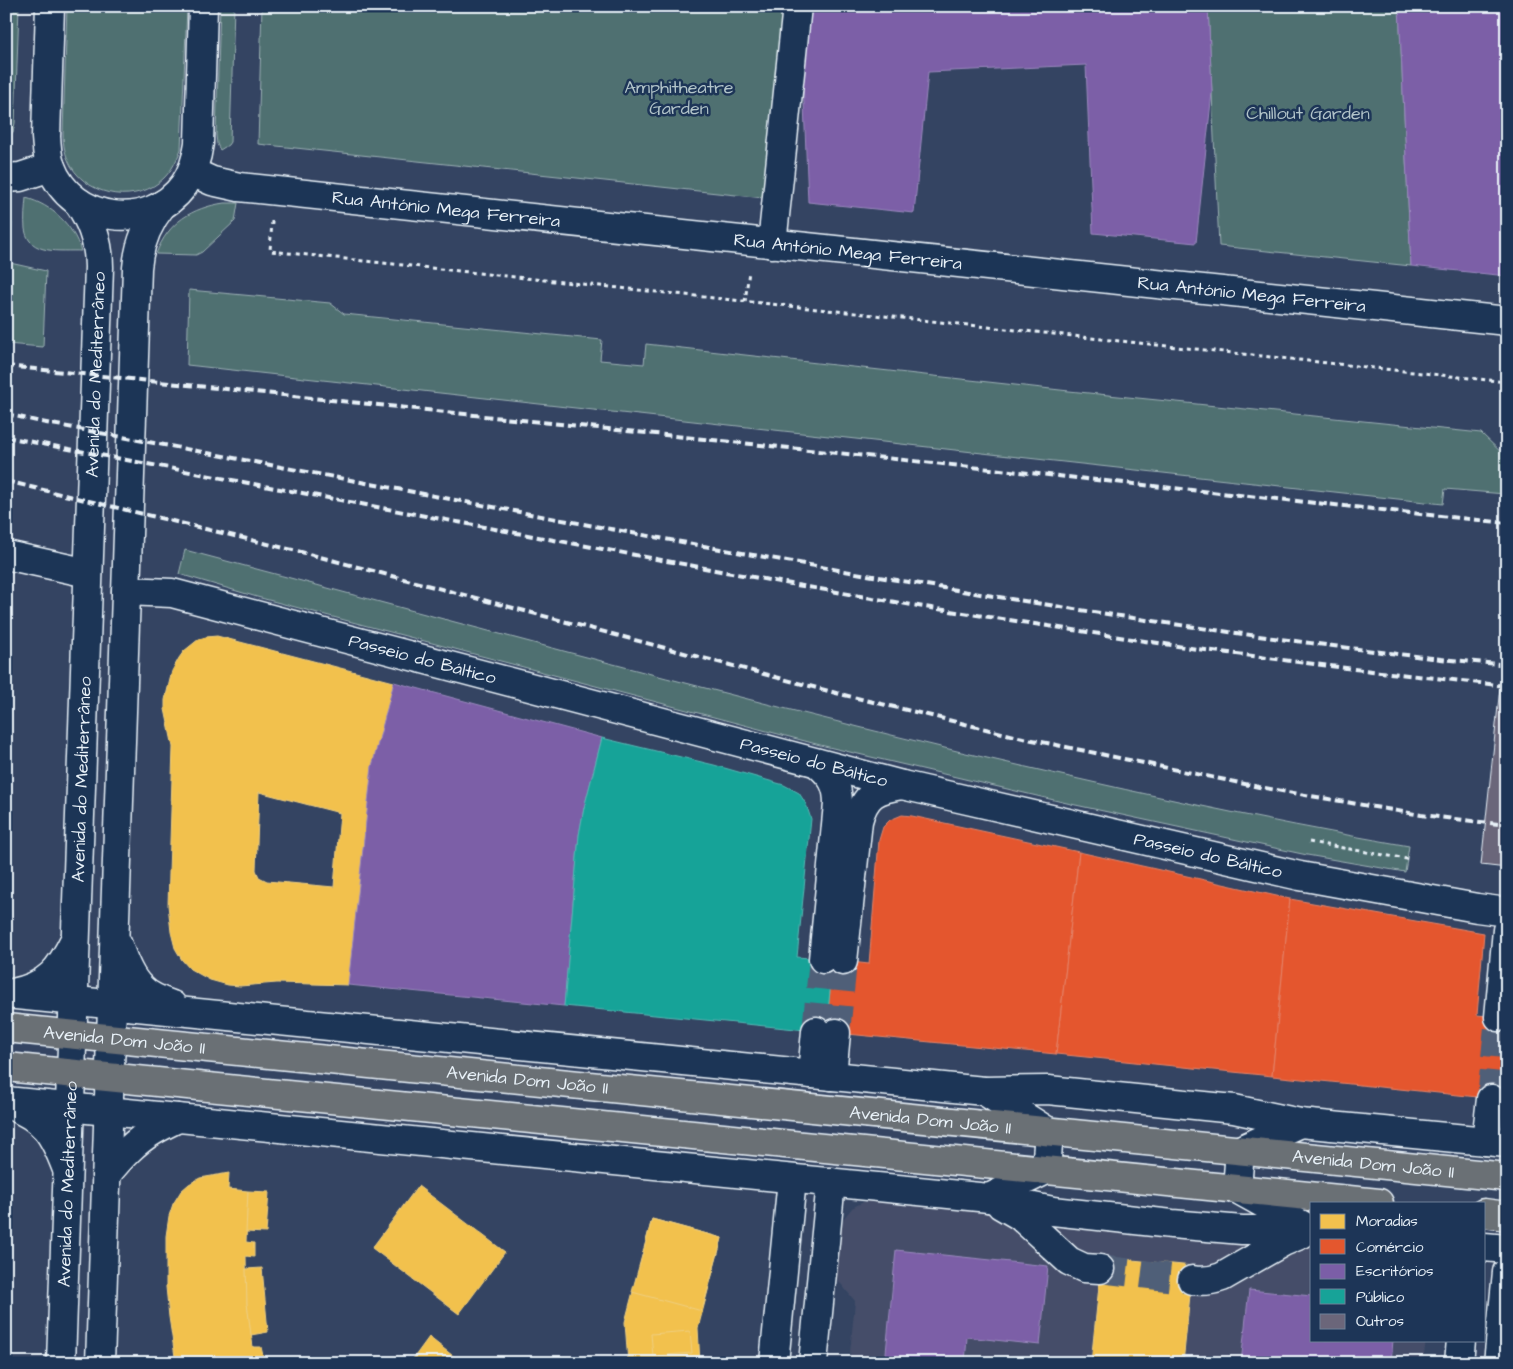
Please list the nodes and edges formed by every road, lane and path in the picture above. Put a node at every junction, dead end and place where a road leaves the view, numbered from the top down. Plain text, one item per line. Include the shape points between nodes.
1 (50, 6) edge
2 (204, 6) edge
3 (797, 6) edge
4 (51, 167) junction
5 (192, 172) junction
6 (6, 178) edge
7 (78, 202) junction
8 (162, 205) junction
9 (273, 215) dead end
10 (772, 244) junction
11 (749, 265) dead end
12 (745, 302) junction
13 (1507, 321) edge
14 (1507, 382) edge
15 (6, 555) edge
16 (88, 572) junction
17 (126, 591) junction
18 (817, 763) junction
19 (902, 784) junction
20 (1309, 842) dead end
21 (1407, 859) dead end
22 (1507, 912) edge
23 (1507, 930) edge
24 (76, 935) junction
25 (115, 937) junction
26 (6, 994) edge
27 (74, 1001) junction
28 (113, 1005) junction
29 (189, 1012) junction
30 (1499, 1017) tunnel mouth
31 (6, 1028) edge
32 (826, 1032) tunnel mouth
33 (73, 1035) junction
34 (111, 1038) junction
35 (6, 1067) edge
36 (71, 1073) junction
37 (822, 1075) junction
38 (110, 1077) junction
39 (984, 1092) junction
40 (1491, 1099) tunnel mouth
41 (6, 1102) edge
42 (70, 1107) junction
43 (108, 1110) junction
44 (178, 1118) junction
45 (1300, 1122) junction
46 (1049, 1132) junction
47 (1496, 1142) edge
48 (1240, 1150) junction
49 (1046, 1170) junction
50 (68, 1171) junction
51 (106, 1175) junction
52 (1507, 1177) edge
53 (792, 1179) junction
54 (830, 1182) junction
55 (1237, 1189) junction
56 (989, 1198) junction
57 (1369, 1202) edge
58 (1486, 1213) edge
59 (1507, 1216) edge
60 (1310, 1229) edge
61 (1310, 1230) edge
62 (1310, 1230) edge
63 (1486, 1247) edge
64 (1507, 1249) edge
65 (1100, 1270) tunnel mouth
66 (1507, 1272) edge
67 (1192, 1280) tunnel mouth
68 (1461, 1342) edge
69 (61, 1363) edge
70 (100, 1363) edge
71 (774, 1363) edge
72 (813, 1363) edge
73 (1459, 1363) edge
74 (1498, 1363) edge

1 - 4 street via 46,137
2 - 5 street via 199,143
3 - 10 street
4 - 6 street
4 - 7 street via 66,192
5 - 8 street via 174,196
5 - 10 street, Rua António Mega Ferreira via 239,187
7 - 8 street via 91,210 120,217 135,216
7 - 16 street, Avenida do Mediterrâneo via 94,232 99,255
8 - 17 street via 149,224 138,256
9 - 12 path via 270,251
10 - 13 street, Rua António Mega Ferreira
11 - 12 path
12 - 14 path
15 - 16 street
16 - 24 street, Avenida do Mediterrâneo
17 - 18 street, Passeio do Báltico via 172,593
17 - 25 street
18 - 19 street, Passeio do Báltico
18 - 19 street via 828,773 838,793 833,960 860,812 870,796
19 - 22 street, Passeio do Báltico via 1300,876
20 - 21 path
23 - 30 street
24 - 26 street via 60,966 48,979 28,990
24 - 27 street, Avenida do Mediterrâneo
25 - 28 street
25 - 29 street via 140,988 154,998
26 - 27 street, Avenida Dom João II
27 - 28 street, Avenida Dom João II
27 - 33 street, Avenida do Mediterrâneo
28 - 29 street, Avenida Dom João II
28 - 34 street
29 - 37 street, Avenida Dom João II
31 - 33 main road, Avenida Dom João II
32 - 37 street
33 - 34 main road, Avenida Dom João II
33 - 36 street, Avenida do Mediterrâneo
34 - 38 street
34 - 46 main road, Avenida Dom João II
35 - 36 main road
36 - 38 main road
36 - 42 street, Avenida do Mediterrâneo
37 - 39 street, Avenida Dom João II
38 - 43 street
38 - 49 main road
39 - 45 street, Avenida Dom João II via 1048,1090 1234,1109
39 - 46 street, Avenida Dom João II
40 - 47 street
41 - 42 street
41 - 50 street via 38,1119 52,1135
42 - 43 street
42 - 50 street, Avenida do Mediterrâneo
43 - 44 street
43 - 51 street
44 - 51 street via 136,1143
44 - 53 street
45 - 47 street, Avenida Dom João II
45 - 48 street, Avenida Dom João II
46 - 48 main road, Avenida Dom João II
46 - 49 street
48 - 52 main road, Avenida Dom João II
48 - 55 street
49 - 55 main road
49 - 56 street
50 - 69 street, Avenida do Mediterrâneo
51 - 70 street
53 - 54 street
53 - 71 street
54 - 56 street
54 - 72 street
55 - 57 main road
55 - 60 street
56 - 61 street via 1053,1212 1172,1224 1242,1230
56 - 65 street via 1020,1216 1069,1261 1084,1268
58 - 59 main road
62 - 67 street via 1222,1277 1202,1282
63 - 64 street
66 - 74 street
68 - 73 street

